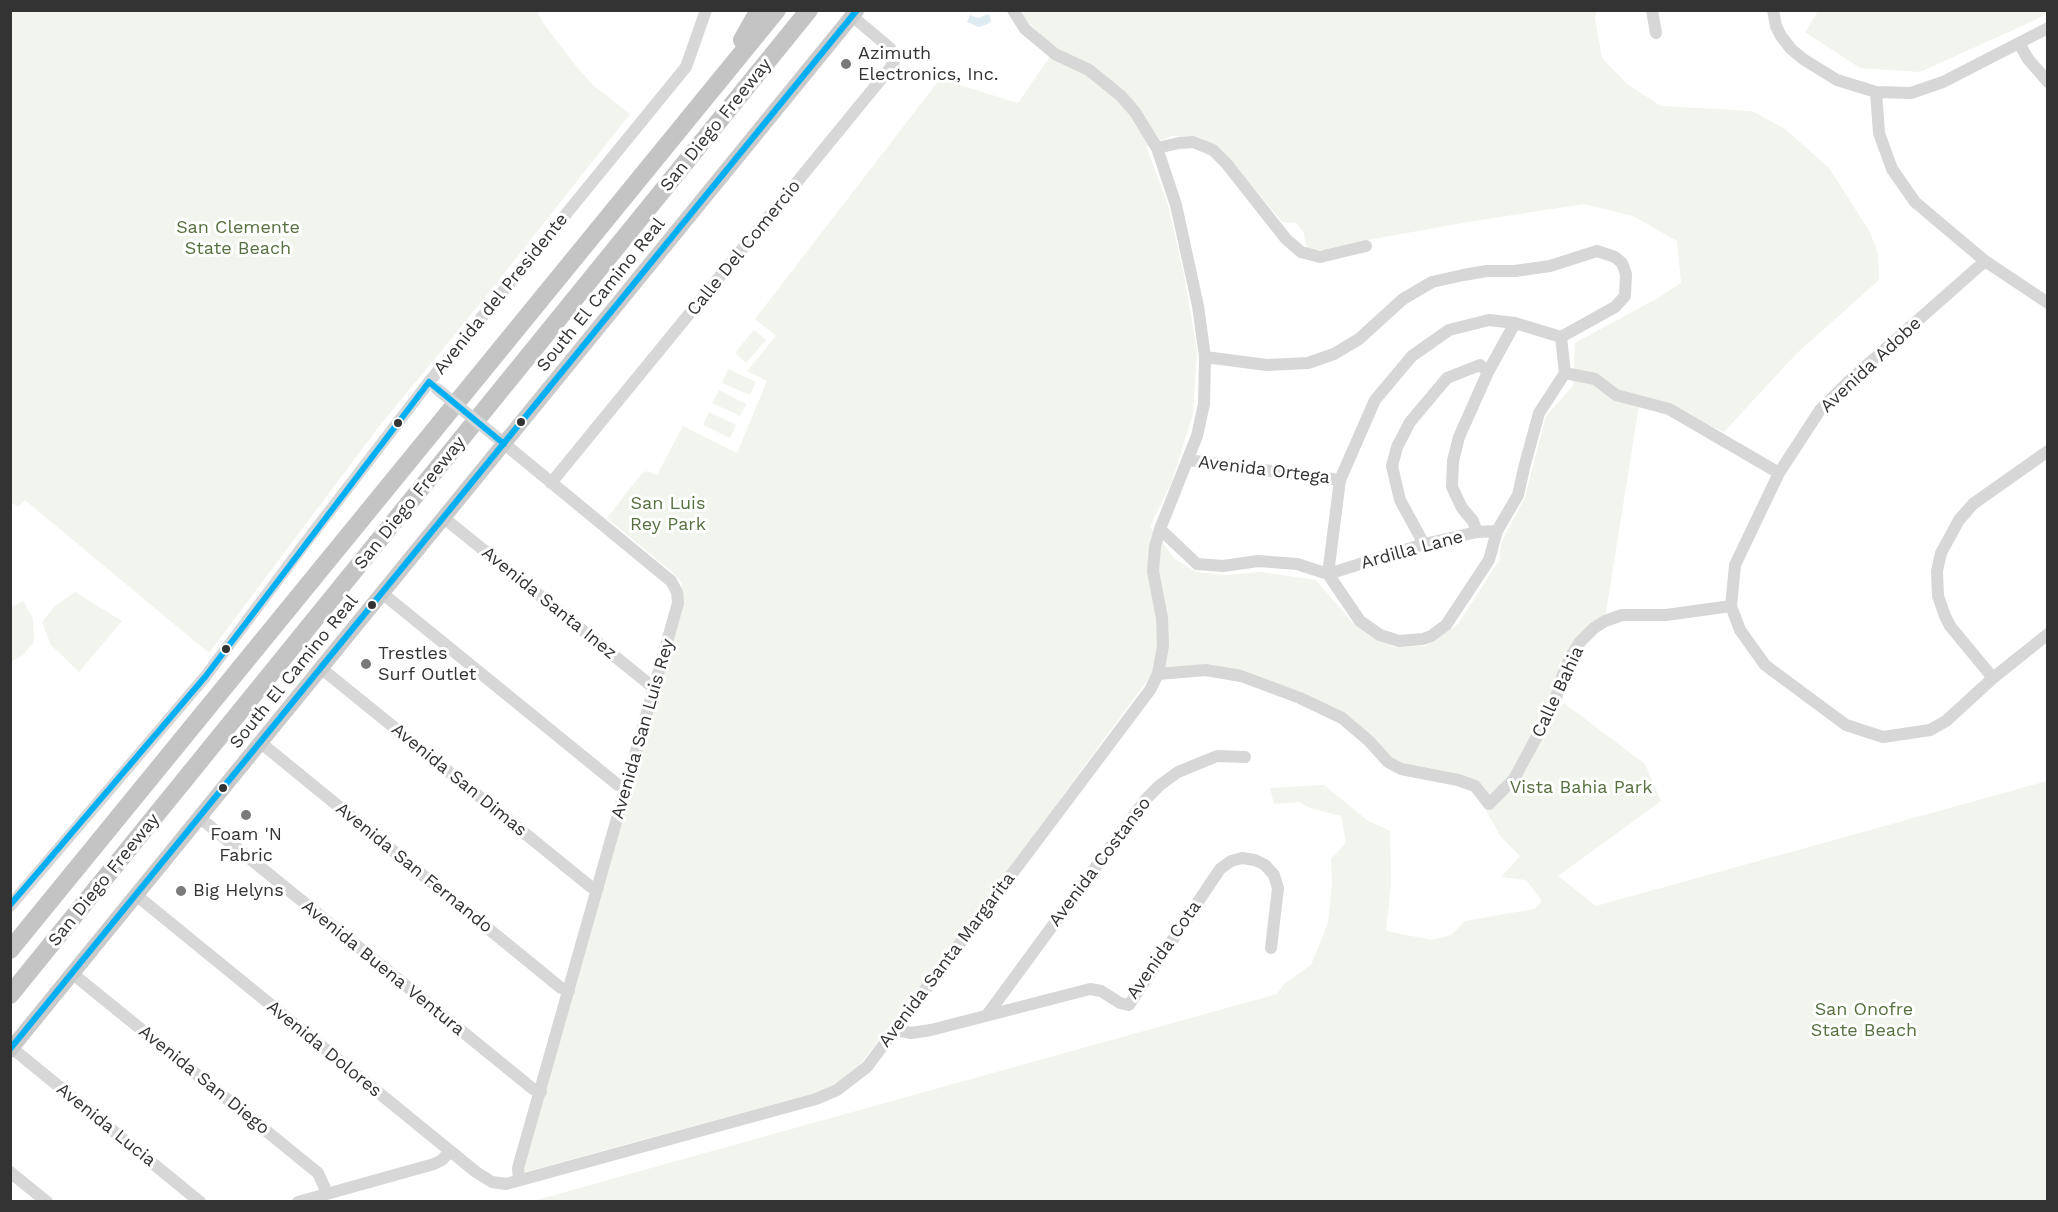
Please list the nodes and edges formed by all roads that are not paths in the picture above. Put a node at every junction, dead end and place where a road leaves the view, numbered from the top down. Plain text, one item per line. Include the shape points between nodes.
1 (706, 10) edge
2 (759, 10) edge
3 (777, 10) edge
4 (809, 10) edge
5 (1013, 10) edge
6 (1652, 10) edge
7 (1773, 10) edge
8 (855, 14) edge
9 (2048, 28) edge
10 (1656, 33) dead end
11 (2019, 43) junction
12 (2048, 82) edge
13 (717, 83) junction
14 (1876, 92) junction
15 (1157, 148) junction
16 (1366, 246) dead end
17 (1985, 261) junction
18 (2048, 303) edge
19 (1515, 323) junction
20 (1561, 337) junction
21 (1205, 357) junction
22 (1488, 372) junction
23 (1565, 373) junction
24 (433, 386) junction
25 (504, 444) junction
26 (2048, 451) edge
27 (1188, 460) junction
28 (1779, 473) junction
29 (1340, 480) junction
30 (551, 483) junction
31 (444, 518) junction
32 (1160, 529) junction
33 (1497, 531) junction
34 (1477, 532) junction
35 (1424, 544) junction
36 (1328, 574) junction
37 (382, 594) junction
38 (1731, 606) junction
39 (2048, 633) edge
40 (322, 669) junction
41 (1158, 674) junction
42 (1993, 678) junction
43 (656, 686) junction
44 (261, 743) junction
45 (1245, 757) dead end
46 (626, 788) junction
47 (200, 818) junction
48 (598, 888) junction
49 (136, 895) junction
50 (10, 906) edge
51 (1271, 948) dead end
52 (10, 950) edge
53 (73, 974) junction
54 (569, 991) junction
55 (10, 995) edge
56 (987, 1015) junction
57 (896, 1030) junction
58 (11, 1049) edge
59 (541, 1092) junction
60 (450, 1151) junction
61 (10, 1172) edge
62 (519, 1180) junction
63 (327, 1193) junction
64 (47, 1202) edge
65 (200, 1202) edge
66 (298, 1202) edge

1 - 24 street, Avenida del Presidente via 686,66
2 - 13 highway
3 - 13 highway, San Diego Freeway
4 - 55 highway, San Diego Freeway
5 - 15 street, Avenida Santa Margarita via 1025,29 1055,54 1089,70 1121,96
6 - 10 street
7 - 14 street via 1781,36 1803,59 1838,80
8 - 25 main road, South El Camino Real
8 - 30 street, Calle Del Comercio via 890,48 896,57 891,67
9 - 11 street
11 - 12 street
11 - 14 street via 1911,93
13 - 52 highway, San Diego Freeway
14 - 17 street via 1879,133 1892,169 1914,202
15 - 16 street via 1193,142 1213,150 1301,252 1320,257
15 - 21 street, Avenida Santa Margarita via 1176,205
17 - 18 street
17 - 28 street, Avenida Adobe via 1820,410
19 - 20 street
19 - 22 street
19 - 29 street via 1489,320 1449,330 1412,356 1375,400
20 - 21 street via 1616,307 1625,296 1626,274 1615,257 1597,251 1550,266 1463,274 1432,282 1402,299 1359,339 1308,363 1267,365
20 - 23 street
21 - 27 street, Avenida Santa Margarita via 1204,404
22 - 34 street via 1459,436 1453,461 1452,487
22 - 35 street via 1480,365 1447,378 1410,422 1398,447 1392,466 1400,501
23 - 28 street via 1595,379 1616,395 1669,410
23 - 33 street via 1539,413 1518,495
24 - 25 street, Avenida San Luis Rey, bridge
24 - 50 street, Avenida del Presidente via 205,677
25 - 30 street, Avenida San Luis Rey
25 - 31 main road, South El Camino Real
26 - 42 street via 1973,504 1959,520 1941,554 1938,596 1945,616
27 - 29 street, Avenida Ortega
27 - 32 street, Avenida Santa Margarita
28 - 38 street, Avenida Adobe via 1736,565
29 - 36 street
30 - 43 street, Avenida San Luis Rey via 671,581 677,592 678,603
31 - 37 main road, South El Camino Real
31 - 43 street, Avenida Santa Inez
32 - 36 street via 1197,564 1223,566 1258,561 1297,564
32 - 41 street, Avenida Santa Margarita via 1153,571 1162,618
33 - 34 street, Ardilla Lane
33 - 36 street via 1489,560 1450,620 1423,639 1399,641 1380,635 1360,621
34 - 35 street, Ardilla Lane
35 - 36 street, Ardilla Lane
37 - 40 main road, South El Camino Real
37 - 46 street
38 - 41 street, Calle Bahia via 1666,615 1622,615 1593,628 1570,658 1555,703 1514,779 1489,804 1475,786 1401,769 1388,762 1342,718 1300,698 1241,676 1206,670
38 - 42 street, Avenida Adobe via 1740,630 1766,665 1845,725 1883,737 1930,730 1946,721
39 - 42 street, Avenida Adobe
40 - 44 main road, South El Camino Real
40 - 48 street, Avenida San Dimas via 591,887
41 - 57 street, Avenida Santa Margarita via 1150,690
43 - 46 street, Avenida San Luis Rey
44 - 47 main road, South El Camino Real
44 - 54 street, Avenida San Fernando
45 - 56 street, Avenida Costanso via 1217,756 1160,784
46 - 48 street, Avenida San Luis Rey
47 - 49 main road, South El Camino Real
47 - 59 street, Avenida Buena Ventura
48 - 54 street, Avenida San Luis Rey
49 - 53 main road, South El Camino Real
49 - 60 street, Avenida Dolores
51 - 56 street, Avenida Cota via 1278,888 1274,875 1265,865 1242,858 1220,869 1129,1005 1090,989
53 - 58 main road, South El Camino Real
53 - 63 street, Avenida San Diego via 318,1173
54 - 59 street, Avenida San Luis Rey
56 - 57 street, Avenida Cota via 931,1030
57 - 62 street, Avenida Santa Margarita via 867,1067 837,1090 816,1099
58 - 65 street, Avenida Lucia
59 - 62 street, Avenida San Luis Rey via 518,1168
60 - 62 street, Avenida Dolores via 492,1182
60 - 63 street via 434,1164
61 - 64 street
63 - 66 street

